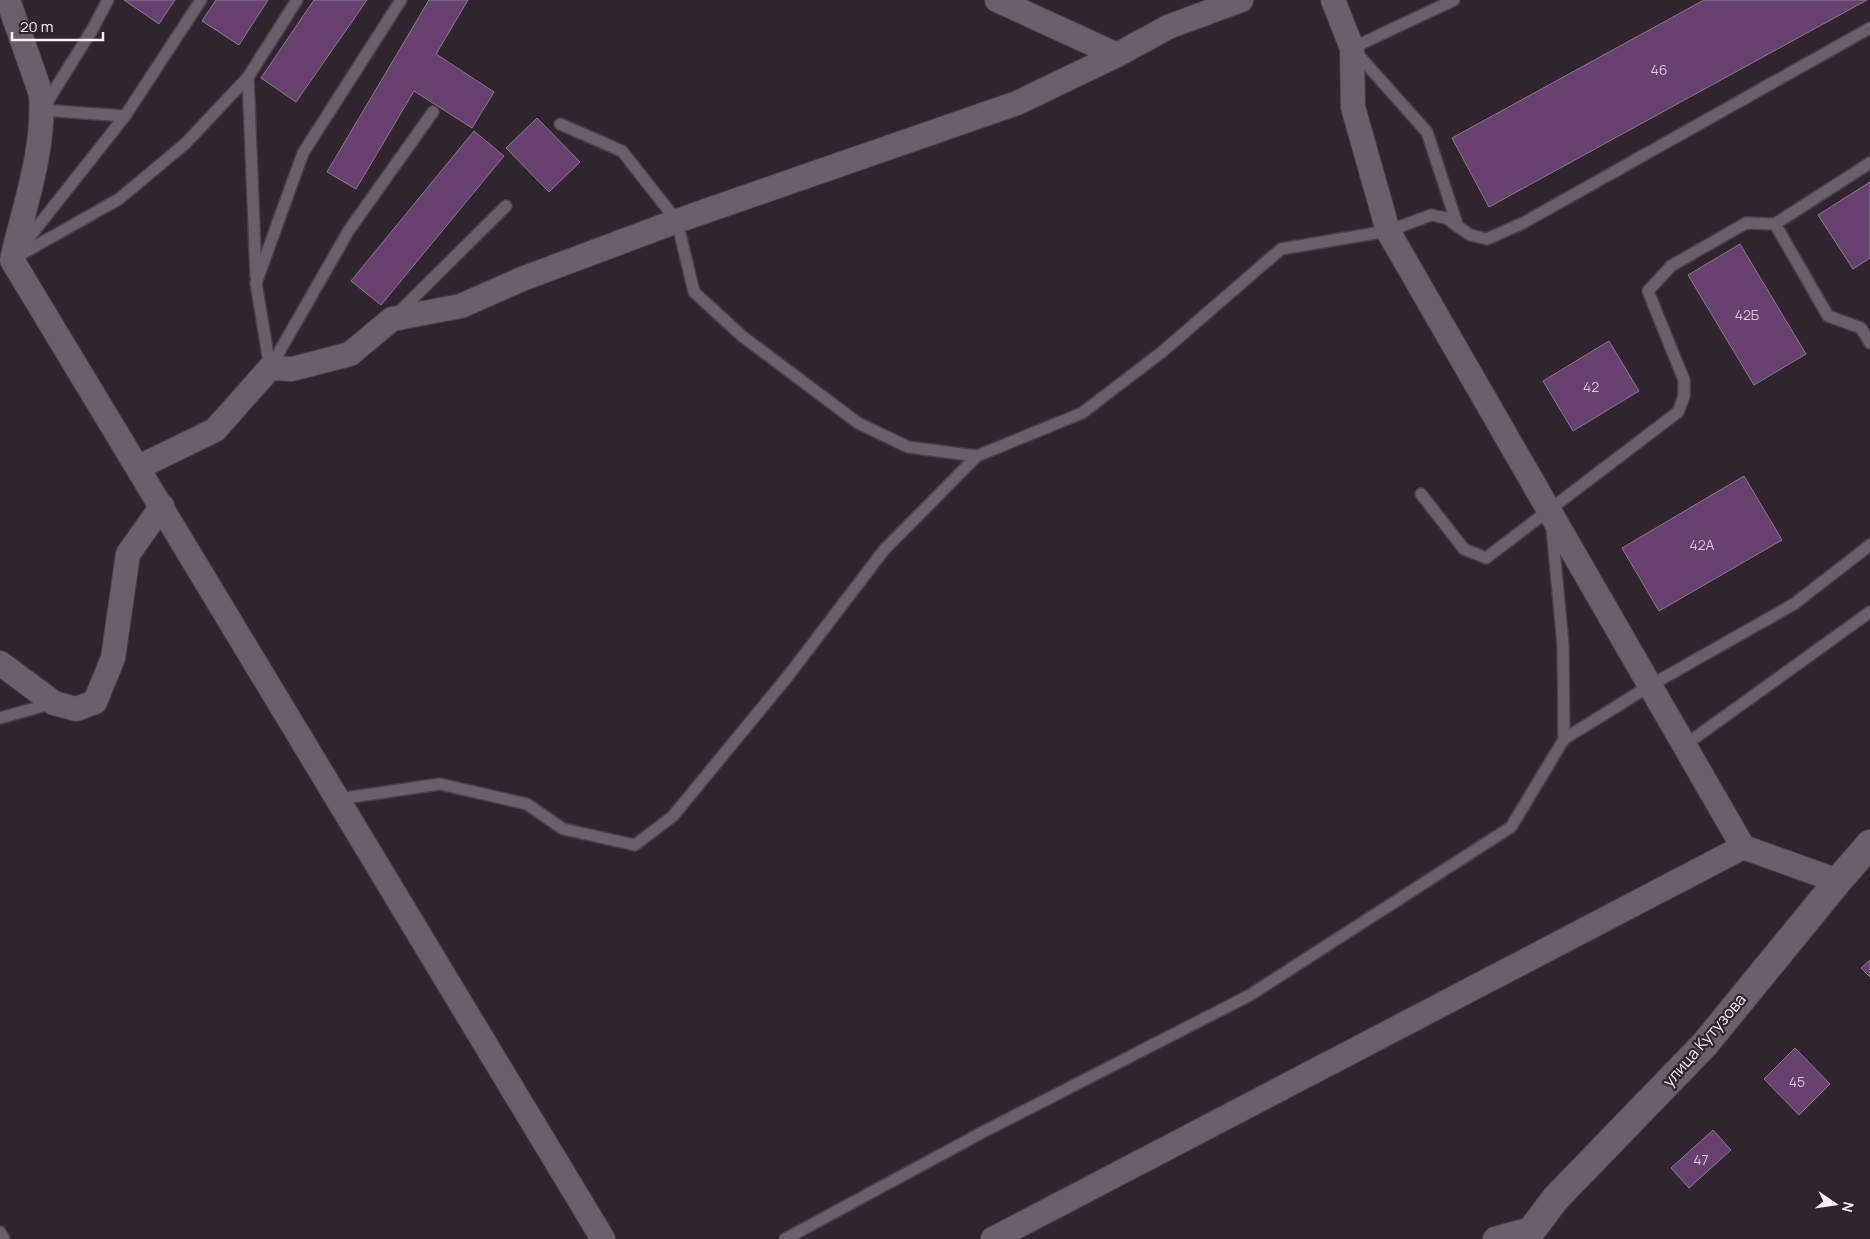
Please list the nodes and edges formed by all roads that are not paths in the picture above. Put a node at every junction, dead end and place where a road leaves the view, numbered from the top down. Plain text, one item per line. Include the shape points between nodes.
1 (8, 0) edge
2 (108, 0) edge
3 (201, 0) edge
4 (297, 0) edge
5 (401, 0) edge
6 (997, 0) edge
7 (1241, 0) edge
8 (1334, 0) edge
9 (1454, 0) edge
10 (1021, 6) edge
11 (1870, 28) edge
12 (1352, 48) junction
13 (1117, 55) junction
14 (248, 78) junction
15 (42, 110) junction
16 (433, 112) dead end
17 (125, 116) junction
18 (560, 124) dead end
19 (1870, 163) edge
20 (506, 206) dead end
21 (677, 221) junction
22 (1775, 224) junction
23 (1458, 227) junction
24 (9, 231) edge
25 (1388, 231) junction
26 (12, 260) junction
27 (256, 283) junction
28 (392, 319) junction
29 (1865, 326) edge
30 (1870, 343) edge
31 (270, 368) junction
32 (977, 456) junction
33 (138, 467) junction
34 (1421, 494) dead end
35 (162, 506) junction
36 (1550, 511) junction
37 (1870, 545) edge
38 (1870, 612) edge
39 (0, 662) edge
40 (1651, 684) junction
41 (54, 703) junction
42 (0, 718) edge
43 (1564, 739) junction
44 (1685, 745) junction
45 (338, 799) junction
46 (1870, 844) edge
47 (1743, 847) junction
48 (1838, 881) junction
49 (0, 1232) edge
50 (1528, 1234) edge
51 (4, 1239) edge
52 (603, 1239) edge
53 (786, 1239) edge
54 (993, 1239) edge
55 (1495, 1239) edge

1 - 15 street via 41,94
2 - 15 lane
3 - 17 lane
4 - 14 lane
5 - 27 lane via 303,153
6 - 10 street
7 - 13 street via 1168,27
8 - 12 street
9 - 12 lane
10 - 13 street
11 - 23 lane via 1523,223 1487,239 1470,235
12 - 23 lane via 1427,132
12 - 25 street via 1353,107
13 - 21 street via 1017,103
14 - 26 lane via 186,142 119,198
14 - 27 lane
15 - 17 lane
15 - 24 street via 34,173
16 - 31 lane via 349,230
17 - 26 lane
18 - 21 lane via 622,151
19 - 22 lane
20 - 28 lane
21 - 28 street via 522,279 461,306
21 - 32 lane via 694,292 742,336 858,423 908,446
22 - 29 lane via 1828,316
22 - 36 lane via 1746,222 1671,266 1648,291 1684,380 1684,396 1678,412
23 - 25 lane via 1446,218 1431,215
24 - 26 street
25 - 32 lane via 1281,249 1162,352 1082,412
25 - 36 street
26 - 33 street
27 - 31 lane
28 - 31 street via 350,354 292,369
29 - 30 lane
31 - 33 street via 215,430
32 - 45 lane via 884,550 788,676 673,816 636,845 563,829 527,804 440,784
33 - 35 street
34 - 36 lane via 1464,549 1486,558
35 - 41 street via 128,554 113,658 95,702 76,709
35 - 45 street
36 - 40 street
36 - 43 lane via 1563,645
37 - 40 lane via 1794,604
38 - 44 lane
39 - 41 street
40 - 43 lane
40 - 44 street
41 - 42 lane
43 - 53 lane via 1511,827 1250,995 983,1132
44 - 47 street
45 - 52 street
46 - 48 street, улица Кутузова
47 - 48 street
47 - 54 street
48 - 50 street, улица Кутузова via 1705,1044 1556,1198
49 - 51 lane
50 - 55 street

